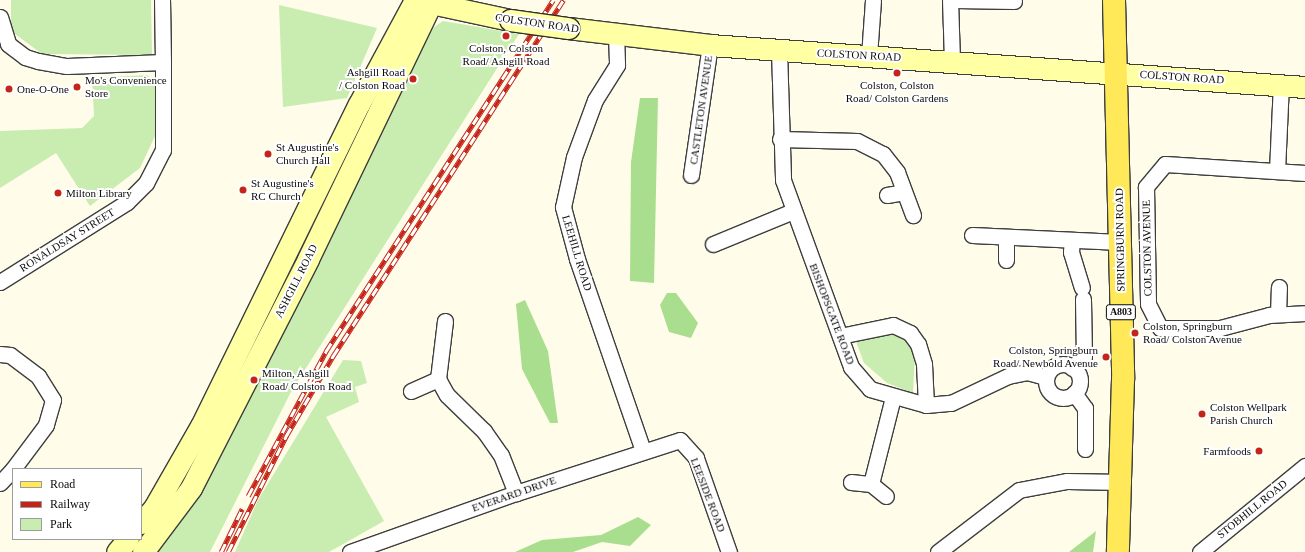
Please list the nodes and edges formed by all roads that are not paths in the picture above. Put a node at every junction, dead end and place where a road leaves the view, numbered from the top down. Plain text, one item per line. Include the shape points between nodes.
1 (162, 0) edge
2 (873, 0) edge
3 (950, 0) edge
4 (955, 0) edge
5 (1114, 0) edge
6 (423, 1) edge
7 (1014, 2) dead end
8 (0, 17) edge
9 (616, 34) junction
10 (710, 45) junction
11 (779, 50) junction
12 (869, 56) junction
13 (952, 61) junction
14 (163, 62) junction
15 (1115, 72) junction
16 (1281, 84) junction
17 (1305, 87) edge
18 (780, 139) junction
19 (1277, 171) junction
20 (1305, 173) edge
21 (691, 175) dead end
22 (904, 192) junction
23 (887, 195) dead end
24 (793, 211) junction
25 (913, 215) dead end
26 (972, 235) dead end
27 (1006, 237) junction
28 (1072, 240) junction
29 (1120, 242) junction
30 (713, 244) dead end
31 (1006, 260) dead end
32 (0, 282) edge
33 (1279, 286) dead end
34 (1305, 313) edge
35 (1278, 314) junction
36 (445, 321) dead end
37 (840, 336) junction
38 (0, 354) edge
39 (1072, 368) junction
40 (1046, 377) junction
41 (438, 379) junction
42 (411, 391) dead end
43 (1074, 394) junction
44 (893, 398) junction
45 (926, 405) junction
46 (680, 440) joint
47 (1085, 449) dead end
48 (643, 451) junction
49 (1305, 466) edge
50 (14, 468) edge
51 (12, 470) edge
52 (851, 482) dead end
53 (1123, 482) junction
54 (0, 483) edge
55 (871, 484) junction
56 (516, 493) junction
57 (886, 496) dead end
58 (142, 523) edge
59 (127, 540) edge
60 (117, 552) edge
61 (143, 552) edge
62 (350, 552) edge
63 (729, 552) edge
64 (938, 552) edge
65 (1118, 552) edge
66 (1200, 552) edge

1 - 14 street, RONALDSAY STREET
2 - 12 street
3 - 13 street
4 - 7 street
5 - 15 main road, A803
6 - 9 street, COLSTON ROAD, bridge via 510,20
6 - 58 street, ASHGILL ROAD via 359,104 202,426 154,508
6 - 61 street, ASHGILL ROAD via 308,259 191,488
8 - 14 street via 8,44 25,57 38,61 67,66
9 - 10 street, COLSTON ROAD
9 - 48 street, LEEHILL ROAD via 617,65 595,100 574,158 563,207 577,259
10 - 11 street, COLSTON ROAD
10 - 21 street, CASTLETON AVENUE
11 - 12 street, COLSTON ROAD
11 - 18 street, BISHOPSGATE ROAD
12 - 13 street, COLSTON ROAD
13 - 15 street, COLSTON ROAD
14 - 32 street, RONALDSAY STREET via 162,150 146,183 127,202
15 - 16 street, COLSTON ROAD
15 - 29 main road, SPRINGBURN ROAD / A803
16 - 17 street, COLSTON ROAD
16 - 19 street
18 - 22 street via 857,141 883,154 897,172
18 - 24 street, BISHOPSGATE ROAD via 783,180
19 - 20 street, COLSTON AVENUE
19 - 35 street, COLSTON AVENUE via 1165,164 1146,187 1148,304 1160,328 1220,328
22 - 23 street
22 - 25 street
24 - 30 street
24 - 37 street, BISHOPSGATE ROAD
26 - 27 street
27 - 28 street
27 - 31 street
28 - 29 street
28 - 39 street via 1071,252 1082,293 1084,357
29 - 53 main road, SPRINGBURN ROAD / A803
33 - 35 street
34 - 35 street, COLSTON AVENUE
36 - 41 street
37 - 44 street, BISHOPSGATE ROAD via 851,367 870,389
37 - 45 street via 893,325 910,333 918,344 924,364
38 - 50 street via 10,355 38,376 53,400 46,425
39 - 40 street via 1058,365
39 - 43 street via 1079,380
40 - 43 street via 1052,394 1064,398
40 - 45 street, BISHOPSGATE ROAD via 1027,372 1008,376 951,403
41 - 42 street
41 - 56 street via 447,395 484,431 501,455
43 - 47 street via 1085,408
44 - 45 street, BISHOPSGATE ROAD
44 - 55 street
46 - 48 street, EVERARD DRIVE
46 - 63 street, LEESIDE ROAD via 696,458
48 - 56 street, EVERARD DRIVE
49 - 66 street, STOBHILL ROAD
51 - 54 street
52 - 55 street
53 - 64 street via 1067,481 1019,490
53 - 65 main road, SPRINGBURN ROAD / A803
55 - 57 street
56 - 62 street, EVERARD DRIVE
59 - 60 street

